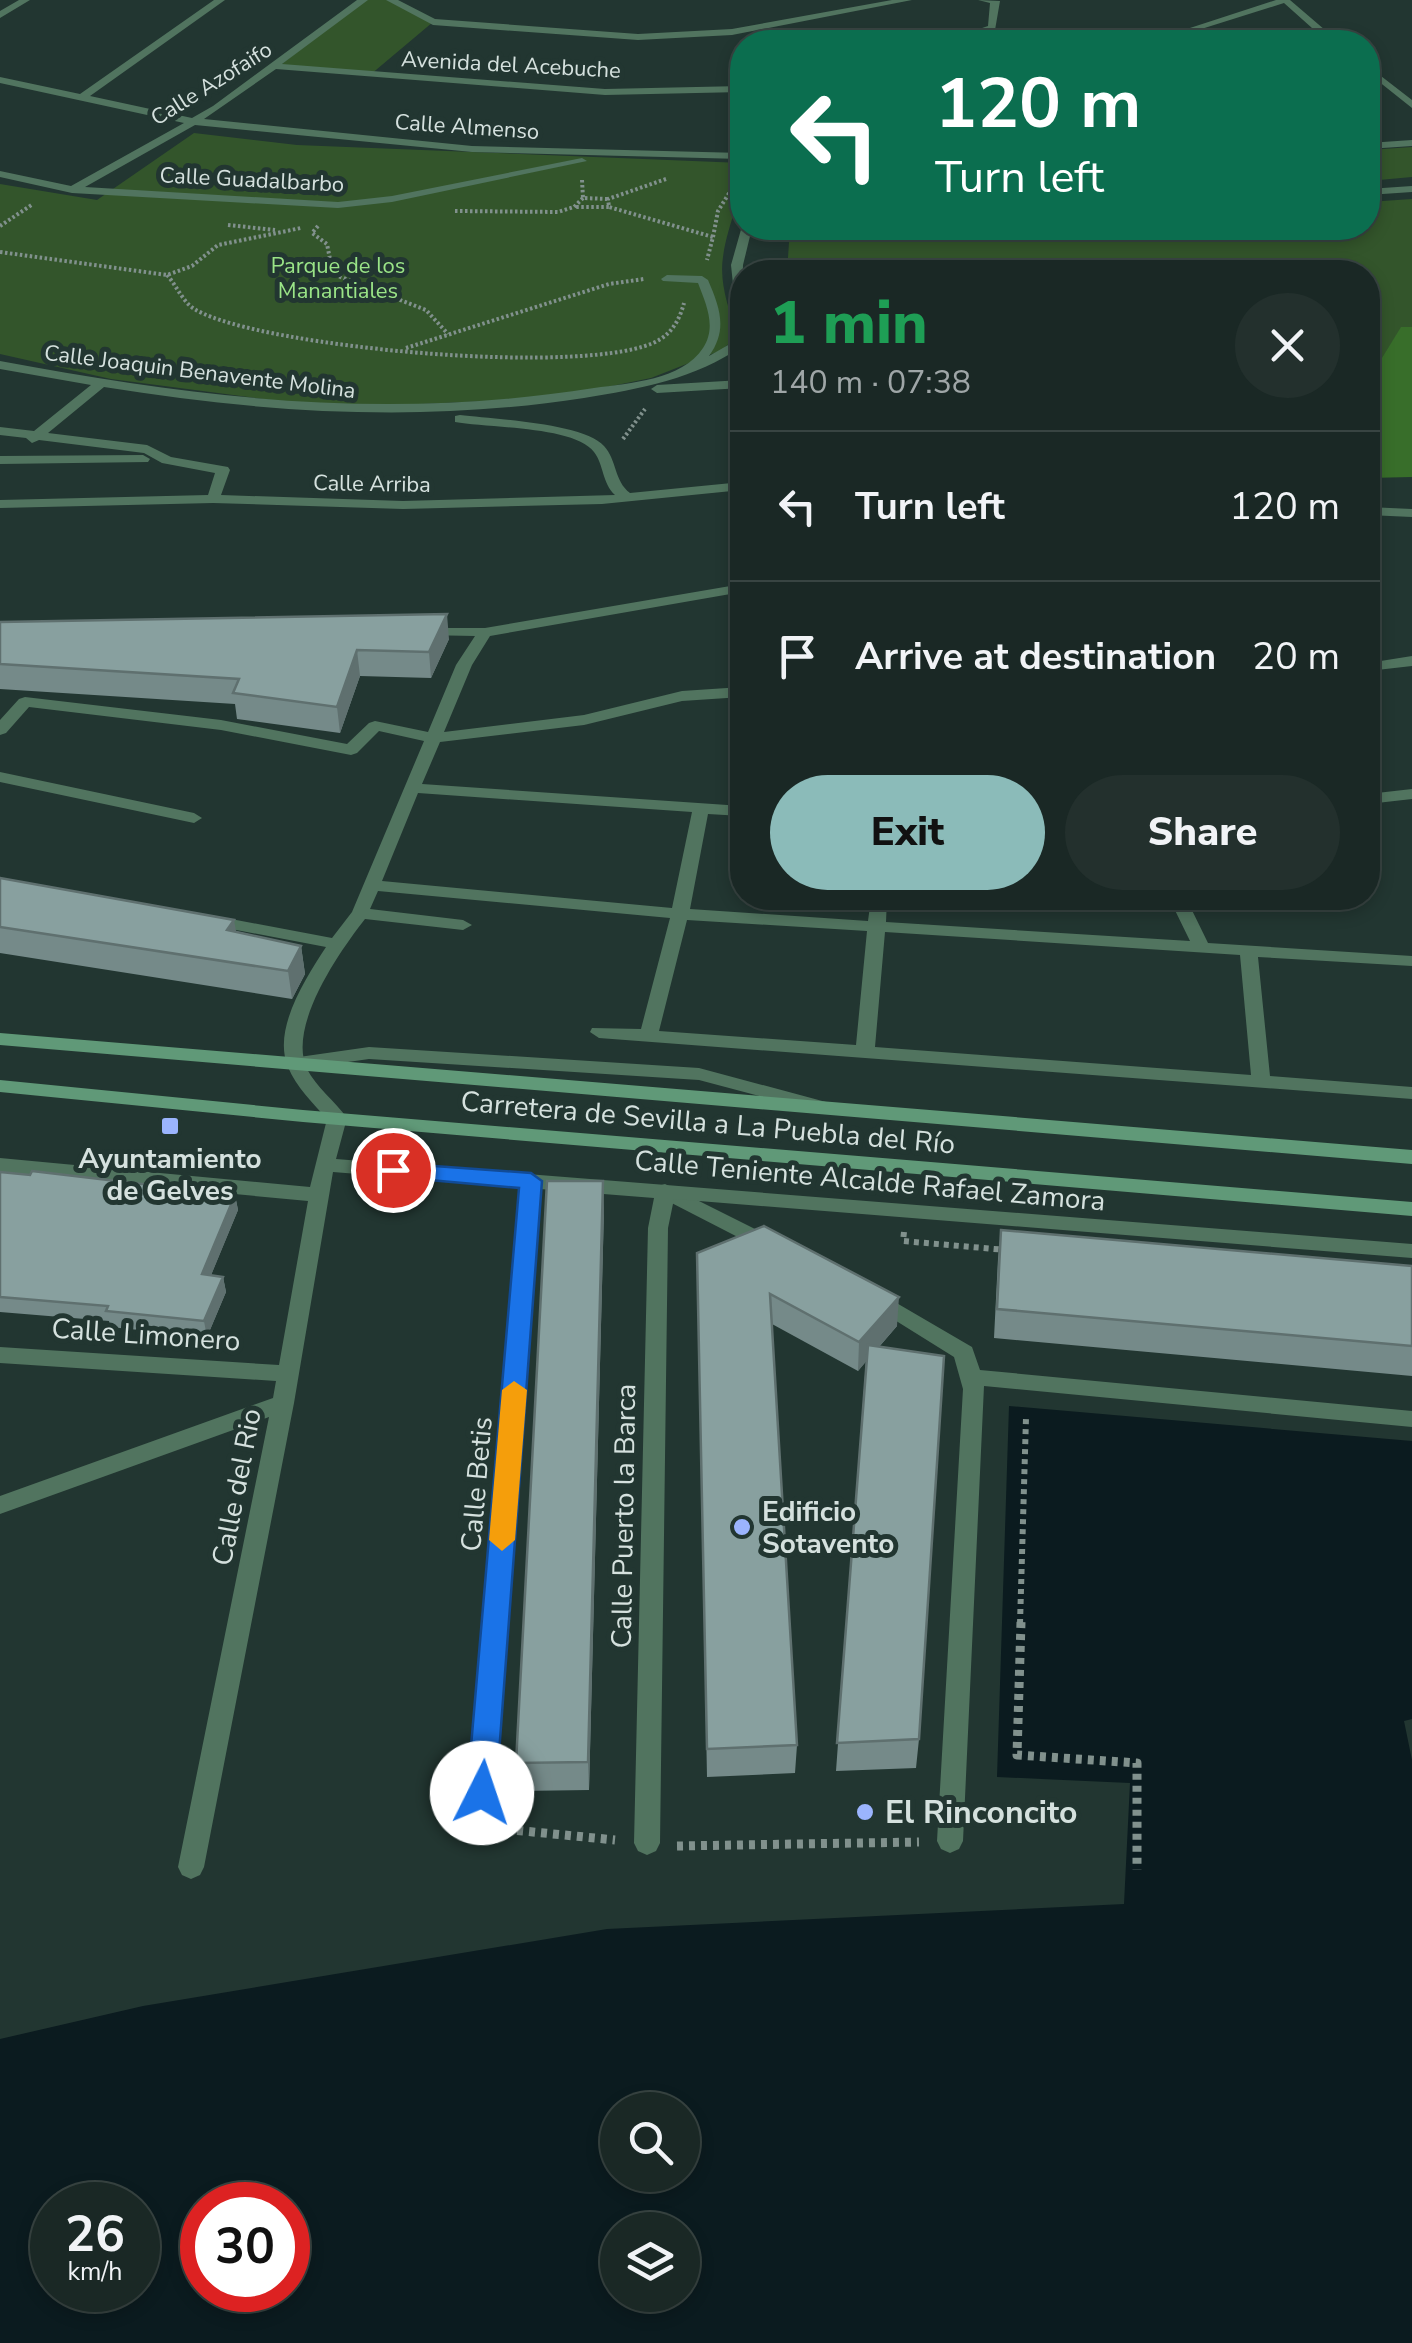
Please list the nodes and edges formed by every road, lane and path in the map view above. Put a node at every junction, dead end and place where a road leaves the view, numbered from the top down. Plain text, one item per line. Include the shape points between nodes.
1 (25, 0) edge
2 (220, 0) edge
3 (363, 0) edge
4 (390, 0) edge
5 (907, 0) edge
6 (983, 0) edge
7 (1285, 0) edge
8 (998, 1) edge
9 (0, 16) edge
10 (1317, 29) joint
11 (743, 30) edge
12 (985, 30) edge
13 (1190, 30) edge
14 (1314, 30) edge
15 (730, 32) edge
16 (278, 67) junction
17 (1380, 79) edge
18 (0, 80) edge
19 (730, 89) edge
20 (84, 96) junction
21 (1412, 105) edge
22 (190, 121) junction
23 (1412, 142) edge
24 (1380, 145) edge
25 (620, 153) junction
26 (708, 156) junction
27 (730, 156) edge
28 (0, 174) edge
29 (1412, 189) edge
30 (72, 190) junction
31 (1380, 191) edge
32 (730, 192) edge
33 (583, 198) dead end
34 (574, 208) junction
35 (610, 208) junction
36 (449, 211) dead end
37 (713, 237) junction
38 (0, 252) edge
39 (167, 275) junction
40 (668, 279) junction
41 (702, 280) junction
42 (448, 334) junction
43 (406, 348) junction
44 (730, 351) edge
45 (0, 364) edge
46 (680, 375) junction
47 (100, 384) junction
48 (730, 385) edge
49 (625, 387) junction
50 (660, 389) junction
51 (428, 412) junction
52 (0, 431) edge
53 (36, 434) junction
54 (599, 448) junction
55 (7, 460) edge
56 (167, 460) junction
57 (730, 487) edge
58 (627, 497) junction
59 (213, 499) junction
60 (0, 504) edge
61 (1380, 512) edge
62 (1412, 513) edge
63 (730, 590) edge
64 (409, 631) edge
65 (485, 632) junction
66 (1412, 662) edge
67 (1380, 666) edge
68 (730, 693) edge
69 (0, 730) edge
70 (434, 738) junction
71 (0, 777) edge
72 (414, 788) junction
73 (1412, 794) edge
74 (1380, 798) edge
75 (700, 808) junction
76 (730, 810) edge
77 (194, 818) dead end
78 (372, 885) junction
79 (878, 910) edge
80 (1184, 910) edge
81 (360, 913) junction
82 (680, 914) junction
83 (186, 916) edge
84 (464, 925) dead end
85 (877, 926) junction
86 (336, 944) junction
87 (1201, 946) junction
88 (1248, 950) junction
89 (1412, 961) edge
90 (600, 1032) dead end
91 (649, 1033) junction
92 (0, 1039) edge
93 (865, 1050) junction
94 (295, 1064) junction
95 (1261, 1082) junction
96 (0, 1086) edge
97 (1412, 1093) edge
98 (337, 1118) junction
99 (1412, 1157) edge
100 (0, 1165) edge
101 (324, 1165) junction
102 (531, 1181) junction
103 (665, 1191) junction
104 (319, 1195) junction
105 (1412, 1209) edge
106 (1412, 1251) edge
107 (785, 1253) edge
108 (854, 1288) edge
109 (0, 1355) edge
110 (288, 1374) junction
111 (971, 1377) junction
112 (283, 1403) junction
113 (1026, 1418) dead end
114 (1412, 1419) edge
115 (0, 1505) edge
116 (482, 1793) joint
117 (950, 1841) joint
118 (647, 1843) junction
119 (192, 1867) dead end
120 (1137, 1870) dead end

1 - 9 street
2 - 20 street
3 - 16 street, Calle Azofaifo
4 - 15 street, Avenida del Acebuche via 432,22 638,38
5 - 11 street, Avenida del Acebuche
6 - 8 street
7 - 10 street
7 - 13 street
8 - 12 street via 992,28
10 - 14 street
16 - 19 street, Avenida del Acebuche via 604,92
16 - 22 street, Calle Azofaifo
17 - 21 street
18 - 20 street, Calle Almenso
20 - 22 street, Calle Almenso
22 - 25 street, Calle Almenso via 472,149
22 - 30 street, Calle Azofaifo
23 - 24 street
25 - 26 street, Calle Almenso
25 - 30 street, Calle Guadalbarbo via 338,205
26 - 27 street, Calle Almenso
26 - 35 path via 608,199
28 - 30 street, Calle Guadalbarbo
29 - 31 street
32 - 37 path
33 - 34 path
34 - 35 path
34 - 36 path
35 - 37 path
37 - 41 path
38 - 39 path
39 - 42 path via 192,266 218,244 321,224 312,233 327,244 333,274 354,288 413,300
39 - 43 path via 195,310 238,324 315,341
40 - 41 street
40 - 42 path via 600,282 550,306
40 - 43 path via 685,305 672,332 652,344 576,354
41 - 46 street via 720,322 716,341
42 - 43 path
44 - 46 street, Calle Joaquin Benavente Molina
45 - 47 street, Calle Joaquin Benavente Molina
46 - 49 street, Calle Joaquin Benavente Molina
47 - 51 street, Calle Joaquin Benavente Molina via 327,412
47 - 53 street
48 - 50 street
49 - 50 street
49 - 51 street, Calle Joaquin Benavente Molina via 532,405
50 - 54 path via 621,442
51 - 54 street via 541,428
52 - 53 street
53 - 55 street
53 - 56 street via 147,449
54 - 58 street via 615,488
55 - 56 street
56 - 59 street via 223,470
57 - 58 street, Calle Arriba
58 - 59 street, Calle Arriba via 403,505
59 - 60 street, Calle Arriba
61 - 62 street
63 - 65 street
64 - 65 street
65 - 70 street
66 - 67 street
68 - 70 street
69 - 70 street via 25,702 220,725 351,750 375,726
70 - 72 street
71 - 77 street
72 - 75 street
72 - 78 street
73 - 74 street
75 - 76 street
75 - 82 street
78 - 81 street
78 - 82 street
79 - 85 street
80 - 87 street
81 - 84 street
81 - 86 street
82 - 85 street
82 - 91 street
83 - 86 street
85 - 87 street
85 - 93 street
86 - 94 street via 295,1025
87 - 88 street
88 - 89 street
88 - 95 street
90 - 91 street
91 - 93 street
92 - 94 main road, Carretera de Sevilla a La Puebla del Río
93 - 95 street
94 - 98 street
94 - 99 main road, Carretera de Sevilla a La Puebla del Río
95 - 97 street
96 - 98 main road, Carretera de Sevilla a La Puebla del Río
98 - 101 street, Calle del Rio
98 - 105 main road, Carretera de Sevilla a La Puebla del Río
100 - 104 street
101 - 102 street, Calle Teniente Alcalde Rafael Zamora
101 - 104 street, Calle del Rio
102 - 103 street, Calle Teniente Alcalde Rafael Zamora
102 - 116 street, Calle Betis
103 - 106 street, Calle Teniente Alcalde Rafael Zamora
103 - 107 street
103 - 118 street, Calle Puerto la Barca via 658,1228
104 - 110 street, Calle del Rio
108 - 111 street via 964,1353
109 - 110 street, Calle Limonero
110 - 112 street, Calle del Rio
111 - 114 street
111 - 117 street
112 - 115 street
112 - 119 street, Calle del Rio
113 - 120 path via 1017,1755 1137,1764
116 - 118 path via 513,1830
117 - 118 path via 703,1848

